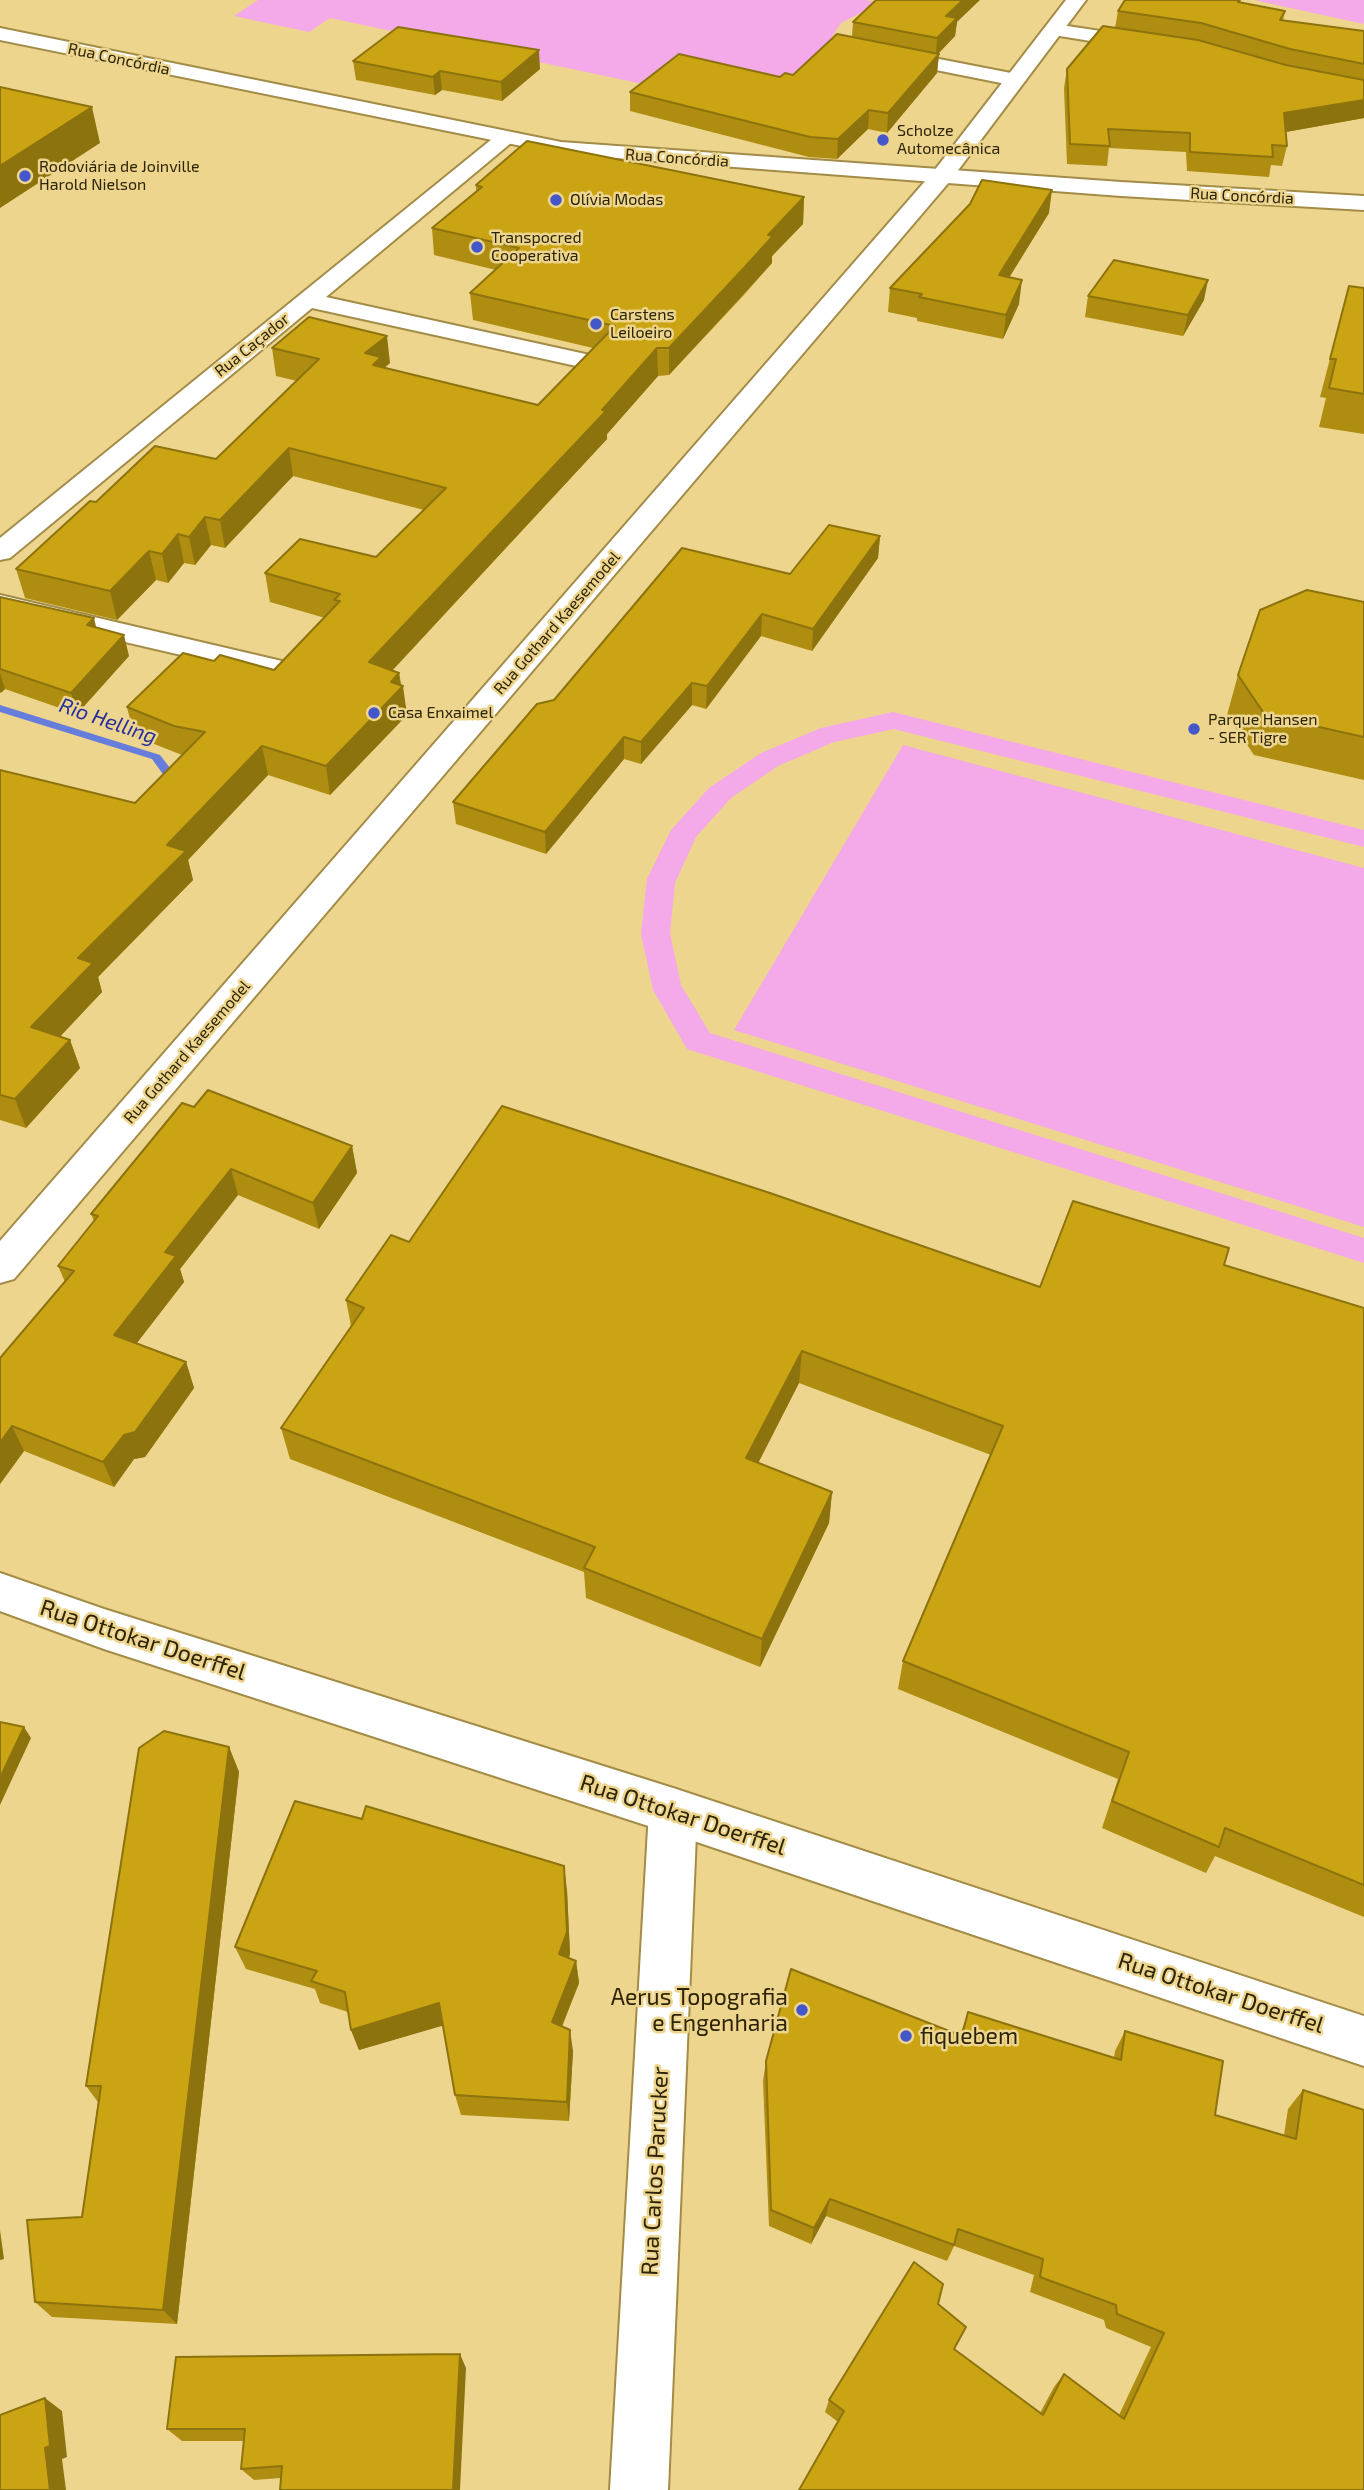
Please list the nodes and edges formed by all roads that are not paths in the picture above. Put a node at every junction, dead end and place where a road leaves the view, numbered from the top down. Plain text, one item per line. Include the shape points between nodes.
1 (1076, 0) edge
2 (1054, 30) junction
3 (0, 34) edge
4 (1170, 47) edge
5 (868, 51) edge
6 (1016, 80) junction
7 (504, 139) junction
8 (942, 176) junction
9 (1364, 203) edge
10 (308, 300) junction
11 (590, 362) edge
12 (0, 552) edge
13 (0, 604) edge
14 (276, 668) edge
15 (0, 1268) edge
16 (0, 1592) edge
17 (673, 1811) junction
18 (1364, 2041) edge
19 (639, 2490) edge

1 - 2 street, Rua Gothard Kaesemodel
2 - 4 street
2 - 6 street, Rua Gothard Kaesemodel
3 - 7 street, Rua Concórdia
5 - 6 street
6 - 8 street, Rua Gothard Kaesemodel
7 - 8 street, Rua Concórdia via 609,154
7 - 10 street, Rua Caçador
8 - 9 street, Rua Concórdia
8 - 15 street, Rua Gothard Kaesemodel
10 - 11 street
10 - 12 street, Rua Caçador
13 - 14 street
16 - 17 street, Rua Ottokar Doerffel
17 - 18 street, Rua Ottokar Doerffel
17 - 19 street, Rua Carlos Parucker

